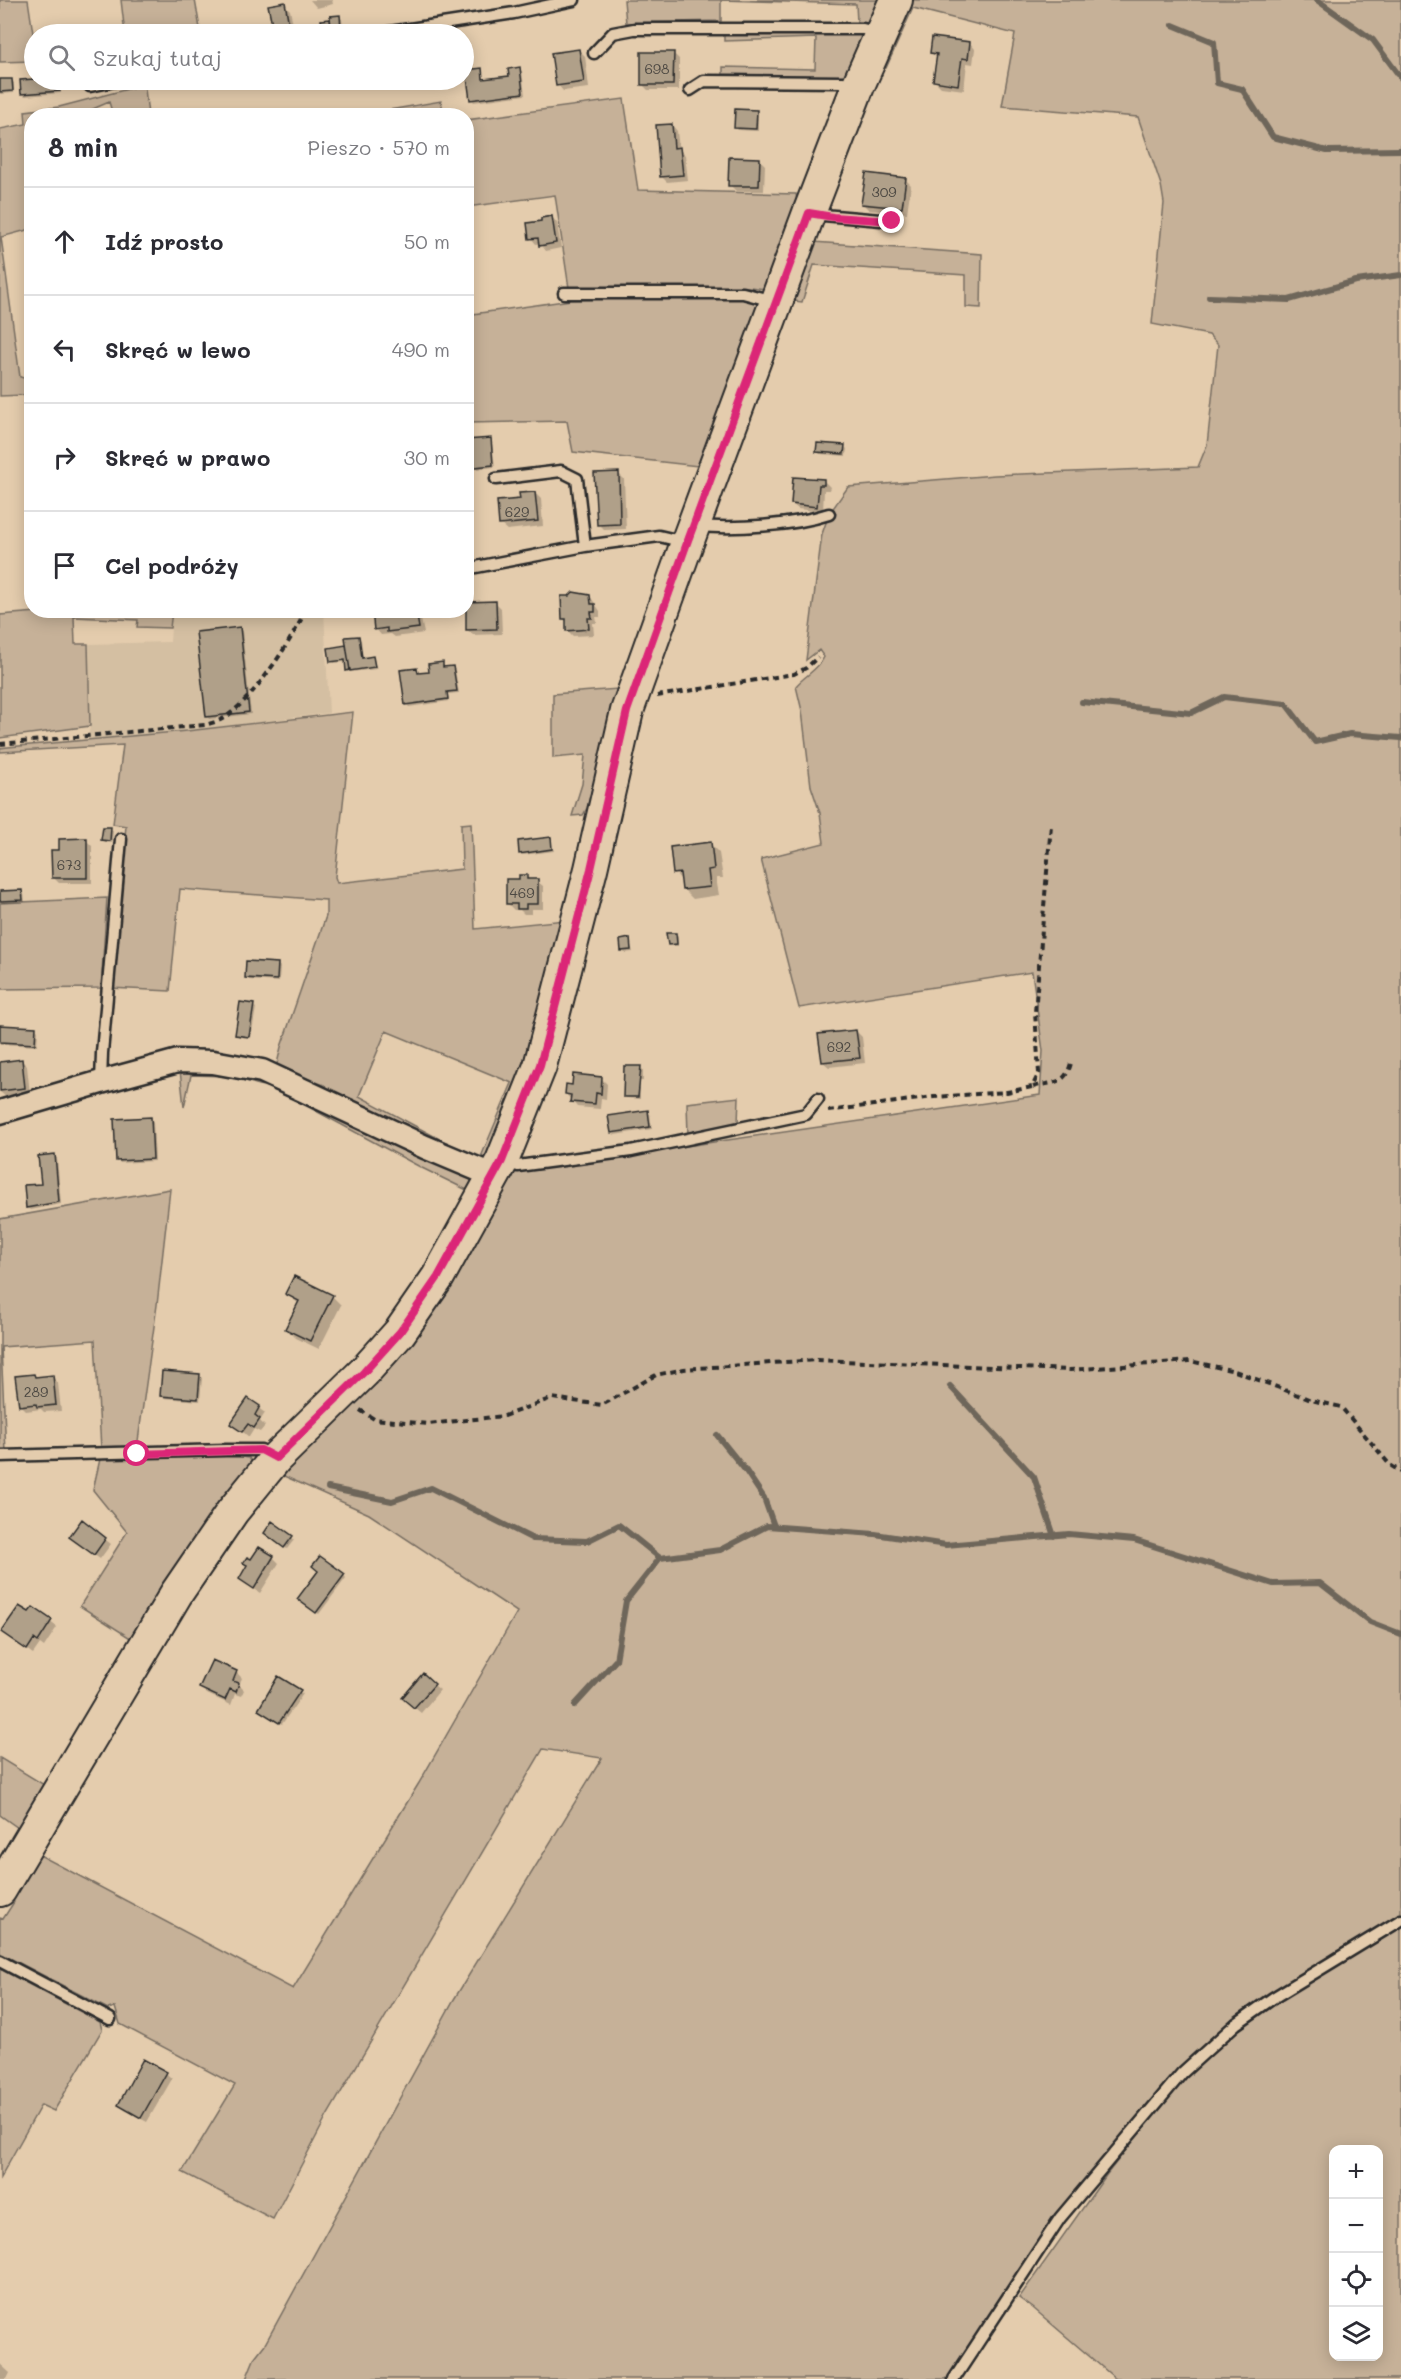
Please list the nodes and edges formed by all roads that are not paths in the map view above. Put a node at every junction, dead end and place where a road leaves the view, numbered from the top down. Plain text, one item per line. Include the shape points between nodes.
1 (574, 0) edge
2 (896, 0) edge
3 (442, 24) edge
4 (882, 34) junction
5 (594, 53) dead end
6 (858, 86) junction
7 (690, 90) dead end
8 (809, 213) junction
9 (892, 221) dead end
10 (564, 293) dead end
11 (776, 302) junction
12 (496, 479) dead end
13 (829, 514) dead end
14 (690, 534) junction
15 (585, 546) junction
16 (474, 567) edge
17 (121, 839) dead end
18 (101, 1082) junction
19 (818, 1100) dead end
20 (0, 1112) edge
21 (498, 1168) junction
22 (0, 1456) edge
23 (276, 1458) junction
24 (0, 1890) edge
25 (1401, 1920) edge
26 (0, 1961) edge
27 (110, 2019) dead end
28 (954, 2379) edge

1 - 3 lane
2 - 4 street
4 - 5 lane via 863,29 634,29 613,33
4 - 6 street
6 - 7 lane via 843,82 705,81
6 - 8 street
8 - 9 lane
8 - 11 street
10 - 11 lane via 744,293
11 - 14 street
12 - 15 lane via 561,471 577,479
13 - 14 lane via 808,521 717,528
14 - 15 lane
14 - 21 street via 632,697 540,1065
15 - 16 lane
17 - 18 lane
18 - 20 street
18 - 21 street via 178,1061 213,1062 262,1071 425,1147
19 - 21 lane via 806,1114 593,1157
21 - 23 street via 438,1277 400,1332
22 - 23 lane via 261,1450
23 - 24 street via 232,1512 176,1594
25 - 28 lane via 1273,1998 1236,2024 1182,2073 1060,2218
26 - 27 lane

